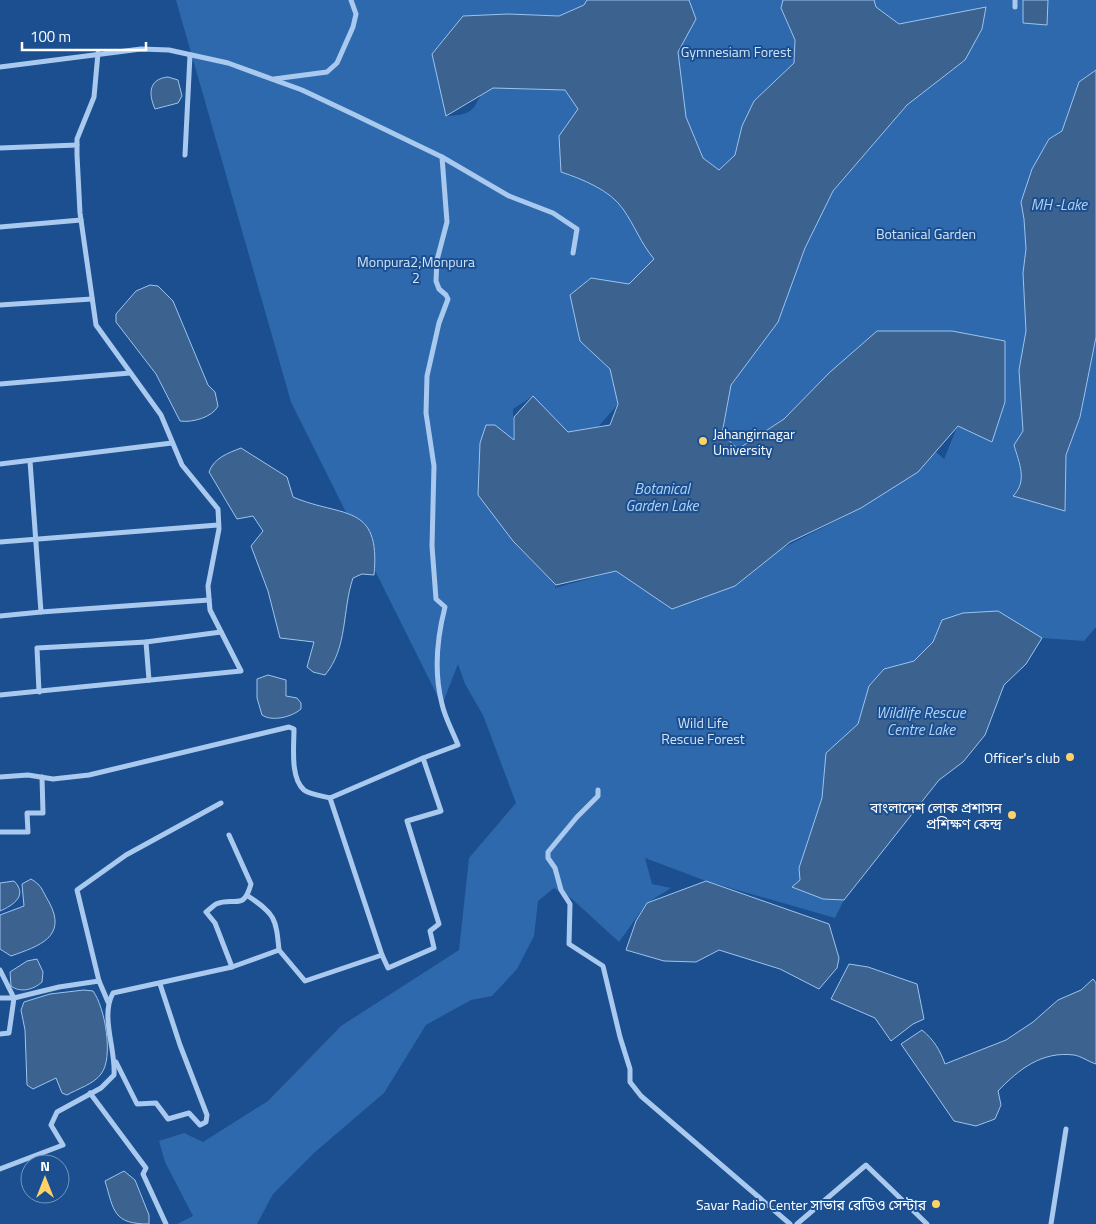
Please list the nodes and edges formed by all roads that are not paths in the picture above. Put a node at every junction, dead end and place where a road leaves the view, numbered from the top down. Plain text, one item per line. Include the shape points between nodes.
1 (351, 0) edge
2 (1015, 0) edge
3 (1016, 7) dead end
4 (98, 53) junction
5 (190, 55) junction
6 (0, 67) edge
7 (271, 79) junction
8 (77, 145) junction
9 (0, 148) edge
10 (186, 155) dead end
11 (442, 157) junction
12 (81, 220) junction
13 (0, 227) edge
14 (573, 253) dead end
15 (92, 299) junction
16 (0, 305) edge
17 (130, 373) junction
18 (0, 384) edge
19 (172, 443) junction
20 (30, 461) junction
21 (0, 464) edge
22 (218, 525) junction
23 (37, 540) junction
24 (0, 542) edge
25 (209, 600) junction
26 (41, 612) junction
27 (0, 616) edge
28 (221, 632) junction
29 (146, 642) junction
30 (149, 680) junction
31 (39, 692) junction
32 (0, 695) edge
33 (423, 758) junction
34 (0, 777) edge
35 (42, 778) junction
36 (598, 790) dead end
37 (330, 798) junction
38 (221, 803) dead end
39 (0, 832) edge
40 (229, 835) dead end
41 (248, 896) junction
42 (279, 950) junction
43 (382, 955) junction
44 (232, 967) junction
45 (0, 970) edge
46 (99, 981) junction
47 (160, 984) junction
48 (0, 998) edge
49 (14, 998) junction
50 (108, 1002) junction
51 (0, 1034) edge
52 (115, 1062) junction
53 (90, 1093) junction
54 (1066, 1129) dead end
55 (0, 1169) edge
56 (166, 1224) edge
57 (790, 1224) edge
58 (797, 1224) edge
59 (928, 1224) edge
60 (1051, 1224) edge

1 - 7 street via 356,14 337,64 327,72
2 - 3 street
4 - 5 street via 141,49
4 - 6 street
4 - 8 street via 94,97
5 - 7 street via 228,63
5 - 10 street
7 - 11 street via 302,90
8 - 9 street
8 - 12 street
11 - 14 street via 509,196 552,213 577,230
11 - 33 street via 447,222 437,260 436,281 448,299 427,376 426,413 434,466 433,584 436,599 445,607 437,656 440,688 442,705 458,745
12 - 13 street
12 - 15 street
15 - 16 street
15 - 17 street via 96,325
17 - 18 street
17 - 19 street via 160,415
19 - 20 street
19 - 22 street via 182,465 218,509
20 - 21 street
20 - 23 street
22 - 23 street
22 - 25 street via 208,586
23 - 24 street
23 - 26 street
25 - 26 street
25 - 28 street via 210,610
26 - 27 street
28 - 29 street
28 - 30 street via 241,671
29 - 30 street
29 - 31 street via 37,648
30 - 31 street
31 - 32 street
33 - 37 street
33 - 43 street via 441,811 407,821 439,924 430,931 434,948 388,968
34 - 35 street via 28,775
35 - 37 street via 89,775 289,727 294,729 296,775 300,785 305,791
35 - 39 street via 43,813 27,812 28,832
36 - 57 street via 598,796 548,852 548,858 570,904 569,944 603,966 630,1069 630,1082 641,1096
37 - 43 street
38 - 46 street via 126,855 77,890
40 - 41 street via 251,884
41 - 42 street via 271,914
41 - 44 street via 240,902 217,904 206,912 215,923
42 - 43 street via 305,981
42 - 44 street
44 - 47 street
45 - 49 street
46 - 49 street
46 - 50 street
47 - 50 street via 113,993
47 - 52 street via 207,1115 206,1122 200,1125 189,1113 168,1119 156,1103 137,1104
48 - 49 street
49 - 51 street via 9,1033
50 - 52 street
52 - 53 street via 114,1075
53 - 55 street via 57,1112 51,1125 63,1145
53 - 56 street via 146,1168 143,1174
54 - 60 street
58 - 59 street via 866,1166

